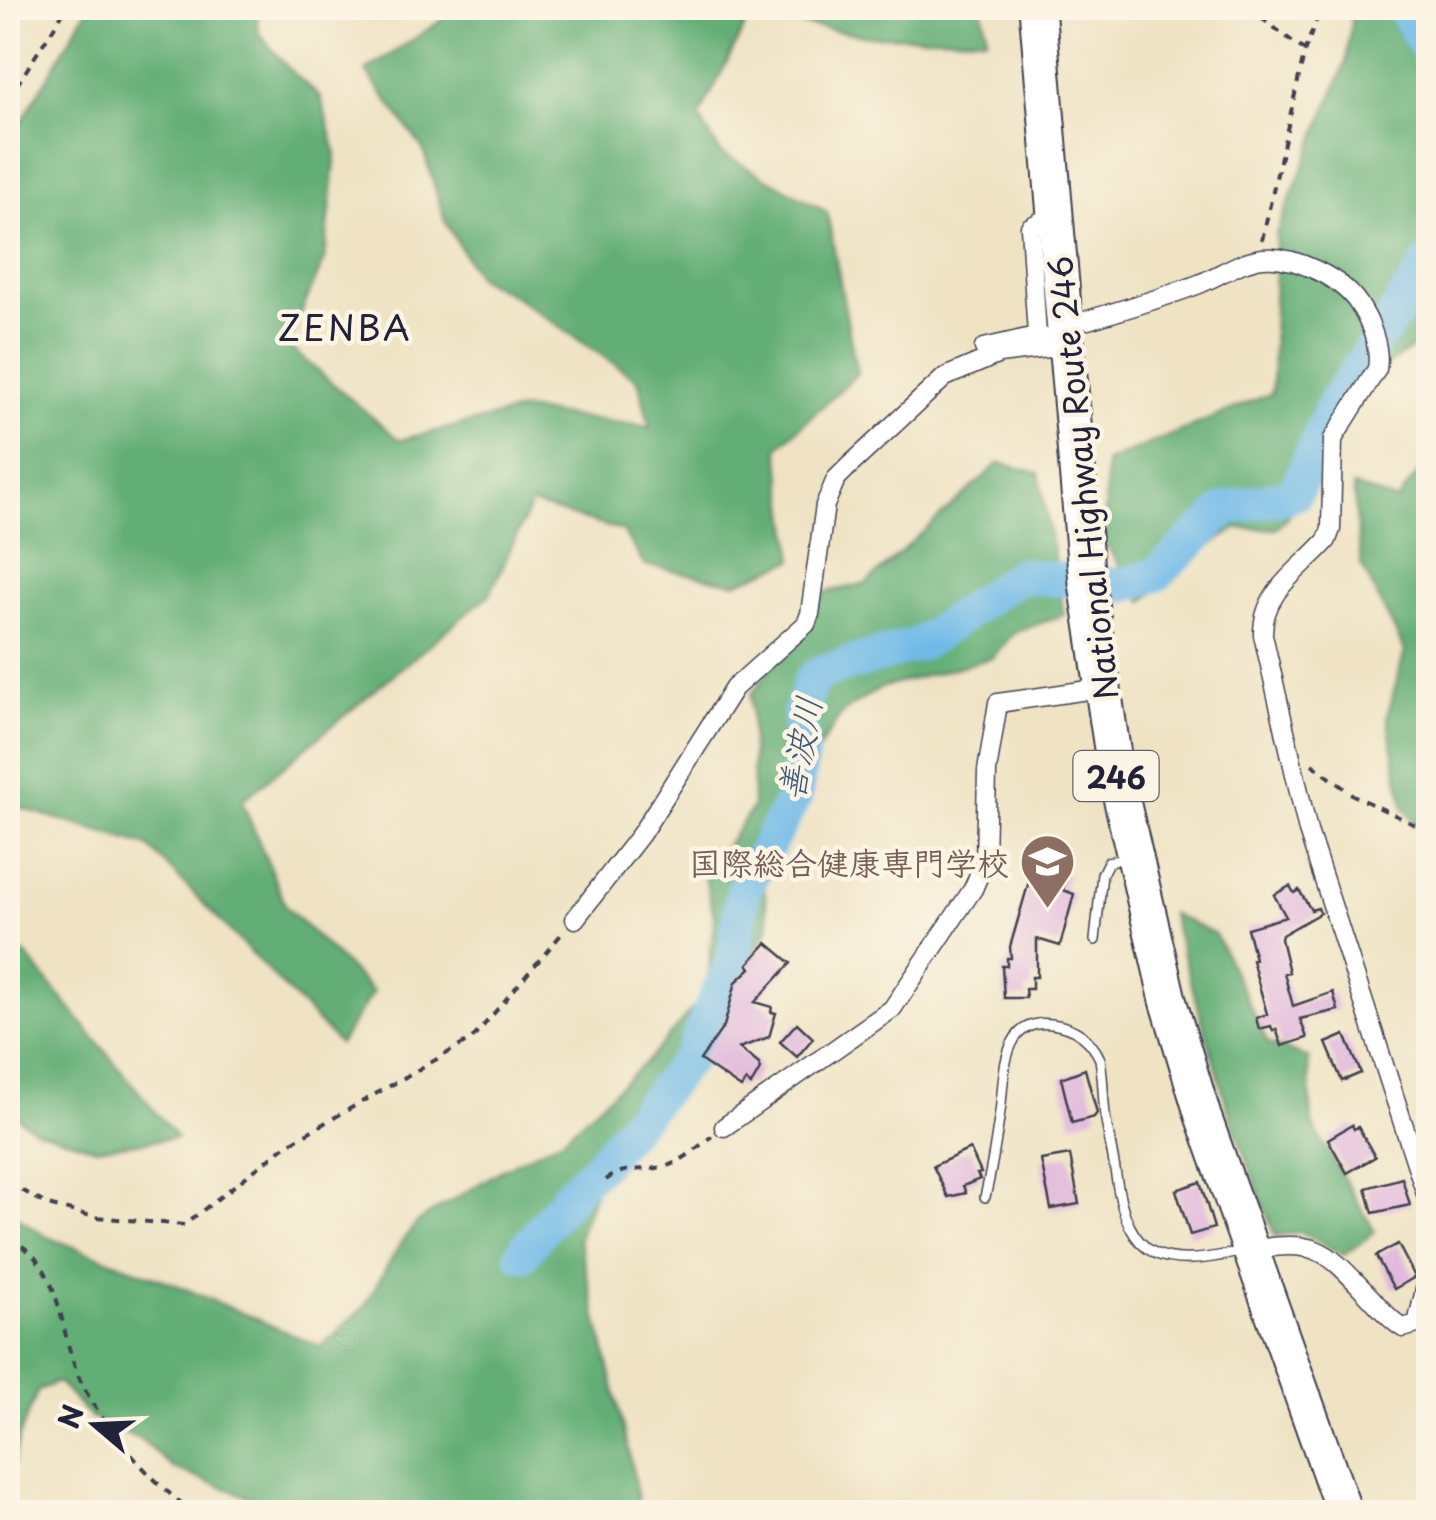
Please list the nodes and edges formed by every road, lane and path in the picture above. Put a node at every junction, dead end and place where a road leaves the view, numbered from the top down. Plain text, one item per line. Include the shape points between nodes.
1 (66, 8) edge
2 (1037, 8) edge
3 (1248, 8) edge
4 (1321, 8) edge
5 (1304, 50) junction
6 (8, 99) edge
7 (1259, 258) junction
8 (1058, 334) junction
9 (944, 377) junction
10 (1102, 688) junction
11 (1288, 748) junction
12 (1428, 831) edge
13 (1133, 856) junction
14 (575, 919) joint
15 (1094, 940) dead end
16 (724, 1127) joint
17 (606, 1180) dead end
18 (8, 1182) edge
19 (985, 1197) dead end
20 (1428, 1200) edge
21 (8, 1238) edge
22 (1248, 1250) junction
23 (1428, 1277) edge
24 (194, 1512) edge
25 (1344, 1512) edge

1 - 6 path
2 - 8 highway, National Highway Route 246 / 246
3 - 5 path
4 - 5 path
5 - 7 path
7 - 8 street
7 - 11 street via 1300,266 1347,288 1379,357 1333,439 1327,540 1280,586 1266,610 1263,623
8 - 9 street
8 - 9 street via 996,343 952,364
8 - 10 highway, National Highway Route 246 / 246
9 - 14 street via 836,480 825,506 806,624 734,688 641,834
10 - 13 highway, National Highway Route 246 / 246
10 - 16 street via 998,703 986,771 985,861 973,889 892,1009
11 - 12 path via 1353,795
11 - 20 street via 1308,831
13 - 15 lane via 1108,862 1102,874
13 - 22 highway, National Highway Route 246 / 246 via 1168,1000
14 - 18 path via 472,1039 288,1144 184,1225 48,1206
16 - 17 path via 674,1164 618,1171
19 - 22 lane via 1010,1045 1027,1027 1053,1024 1082,1034 1100,1059 1119,1197 1134,1238 1174,1258
21 - 24 path via 25,1246 57,1292 76,1372 107,1425
22 - 23 street via 1310,1246 1403,1328 1417,1324
22 - 25 highway, National Highway Route 246 / 246

